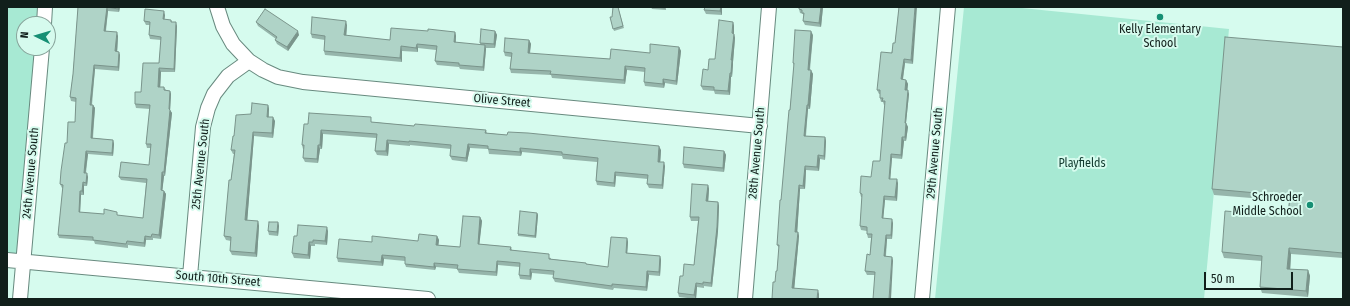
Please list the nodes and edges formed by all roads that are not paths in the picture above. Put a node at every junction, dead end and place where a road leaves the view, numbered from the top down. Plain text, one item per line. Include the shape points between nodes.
1 (217, 7) edge
2 (769, 7) edge
3 (948, 7) edge
4 (41, 56) edge
5 (249, 61) junction
6 (760, 126) junction
7 (7, 260) edge
8 (23, 261) junction
9 (190, 276) junction
10 (20, 299) edge
11 (428, 299) edge
12 (745, 299) edge
13 (922, 299) edge

1 - 5 street via 223,26 233,44
2 - 6 street, 28th Avenue South
3 - 13 street, 29th Avenue South
4 - 8 street, 24th Avenue South
5 - 6 street, Olive Street via 278,77 302,82
5 - 9 street, 25th Avenue South via 228,76 214,94 208,108 203,127
6 - 12 street, 28th Avenue South
7 - 8 street, South 10th Street
8 - 9 street, South 10th Street
8 - 10 street, 24th Avenue South
9 - 11 street, South 10th Street

